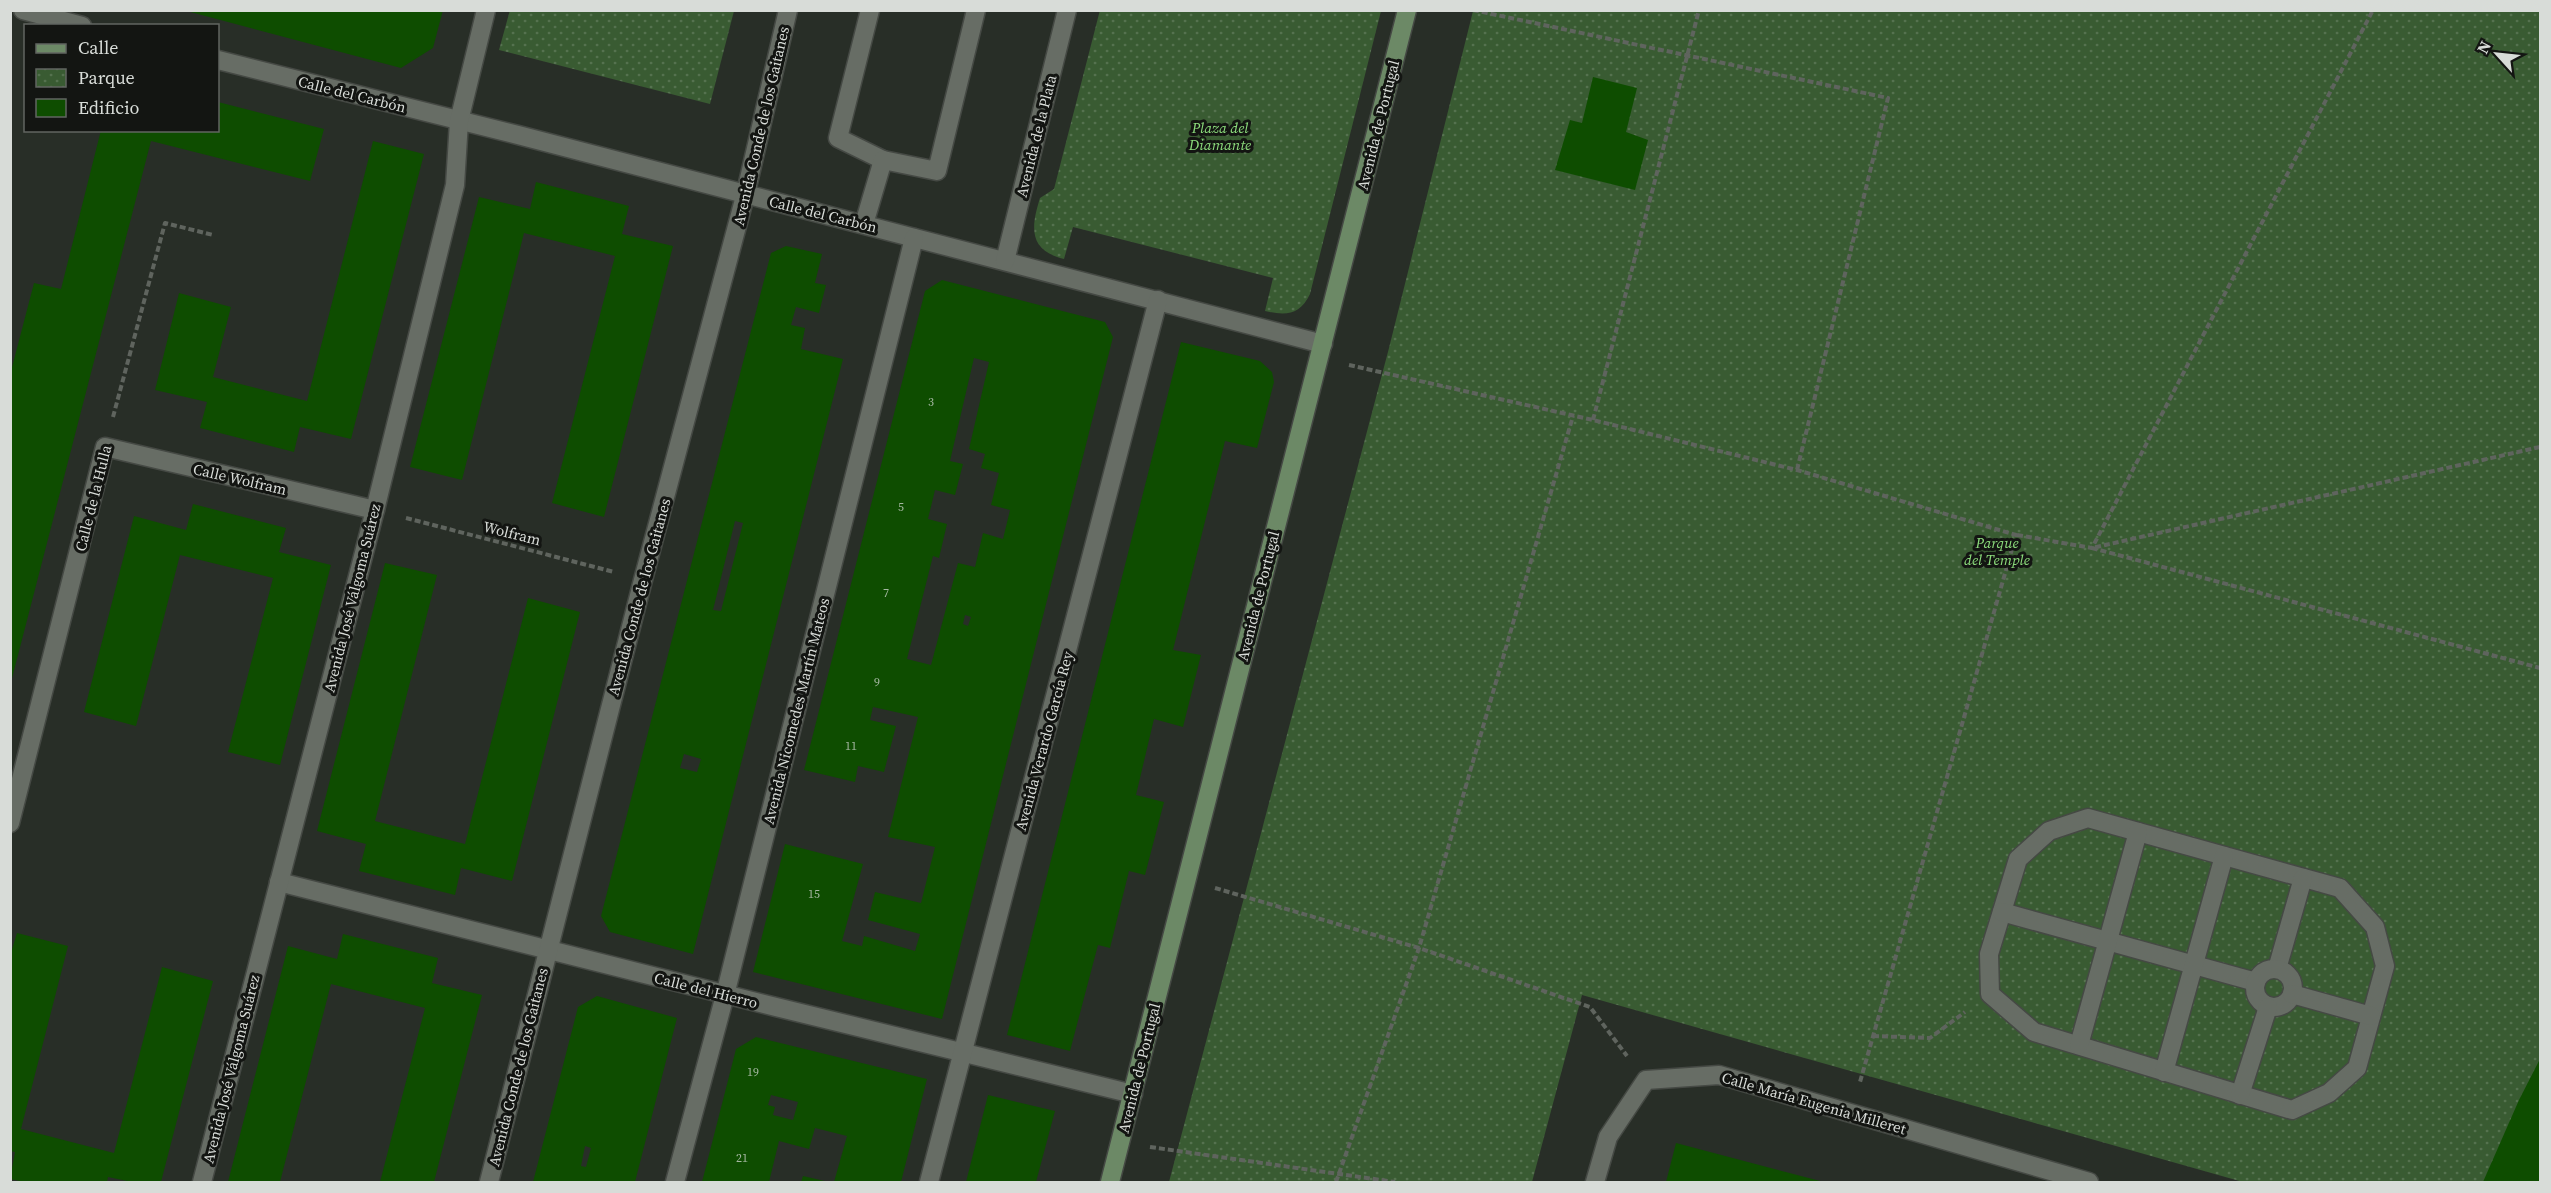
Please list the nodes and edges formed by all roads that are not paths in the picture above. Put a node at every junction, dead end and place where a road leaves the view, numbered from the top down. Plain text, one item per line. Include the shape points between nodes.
1 (23, 10) edge
2 (486, 10) edge
3 (788, 10) edge
4 (870, 10) edge
5 (976, 10) edge
6 (1068, 10) edge
7 (1407, 10) edge
8 (75, 24) edge
9 (219, 60) edge
10 (459, 122) junction
11 (883, 160) junction
12 (745, 196) junction
13 (864, 224) junction
14 (914, 238) junction
15 (1005, 261) junction
16 (1158, 300) junction
17 (1321, 351) junction
18 (105, 447) joint
19 (375, 510) junction
20 (10, 823) edge
21 (2138, 832) junction
22 (2224, 856) junction
23 (2303, 878) junction
24 (279, 882) junction
25 (2002, 912) junction
26 (2108, 941) junction
27 (548, 950) junction
28 (2193, 965) junction
29 (2277, 969) junction
30 (2256, 982) junction
31 (725, 994) junction
32 (2292, 994) junction
33 (2268, 1006) junction
34 (2371, 1016) junction
35 (2079, 1045) junction
36 (963, 1053) junction
37 (2164, 1072) junction
38 (1133, 1094) junction
39 (2240, 1095) junction
40 (202, 1182) edge
41 (489, 1182) edge
42 (675, 1182) edge
43 (929, 1182) edge
44 (1110, 1182) edge
45 (1595, 1182) edge
46 (2089, 1182) edge

1 - 8 street
2 - 10 street, Avenida José Válgoma Suárez
3 - 12 street, Avenida Conde de los Gaitanes
4 - 11 street via 838,138
5 - 11 street via 937,171
6 - 15 street, Avenida de la Plata
7 - 17 main road, Avenida de Portugal
9 - 10 street, Calle del Carbón
10 - 12 street, Calle del Carbón
10 - 19 street, Avenida José Válgoma Suárez via 455,185
11 - 13 street
12 - 13 street, Calle del Carbón
12 - 27 street, Avenida Conde de los Gaitanes
13 - 14 street, Calle del Carbón
14 - 15 street, Calle del Carbón
14 - 31 street, Avenida Nicomedes Martín Mateos
15 - 16 street, Calle del Carbón
16 - 17 street, Calle del Carbón
16 - 36 street, Avenida Verardo García Rey
17 - 38 main road, Avenida de Portugal
18 - 19 street, Calle Wolfram
18 - 20 street, Calle de la Hulla
19 - 24 street, Avenida José Válgoma Suárez
21 - 22 street
21 - 25 street via 2088,818 2049,831 2018,859
21 - 26 street
22 - 23 street
22 - 28 street
23 - 29 street
23 - 34 street via 2340,888 2374,927 2385,966
24 - 27 street, Calle del Hierro
24 - 40 street, Avenida José Válgoma Suárez
25 - 26 street
25 - 35 street via 1989,954 1990,994 2034,1032
26 - 28 street
26 - 35 street
27 - 31 street, Calle del Hierro
27 - 41 street, Avenida Conde de los Gaitanes
28 - 30 street
28 - 37 street
29 - 30 street via 2261,973
29 - 32 street via 2288,975 2293,984
30 - 33 street via 2259,1001
31 - 36 street, Calle del Hierro
31 - 42 street, Avenida Nicomedes Martín Mateos
32 - 33 street via 2278,1007
32 - 34 street
33 - 39 street
34 - 39 street via 2357,1068 2329,1093 2292,1110
35 - 37 street
36 - 38 street, Calle del Hierro
36 - 43 street, Avenida Verardo García Rey
37 - 39 street
38 - 44 main road, Avenida de Portugal
45 - 46 street, Calle María Eugenia Milleret via 1608,1137 1646,1080 1719,1075

